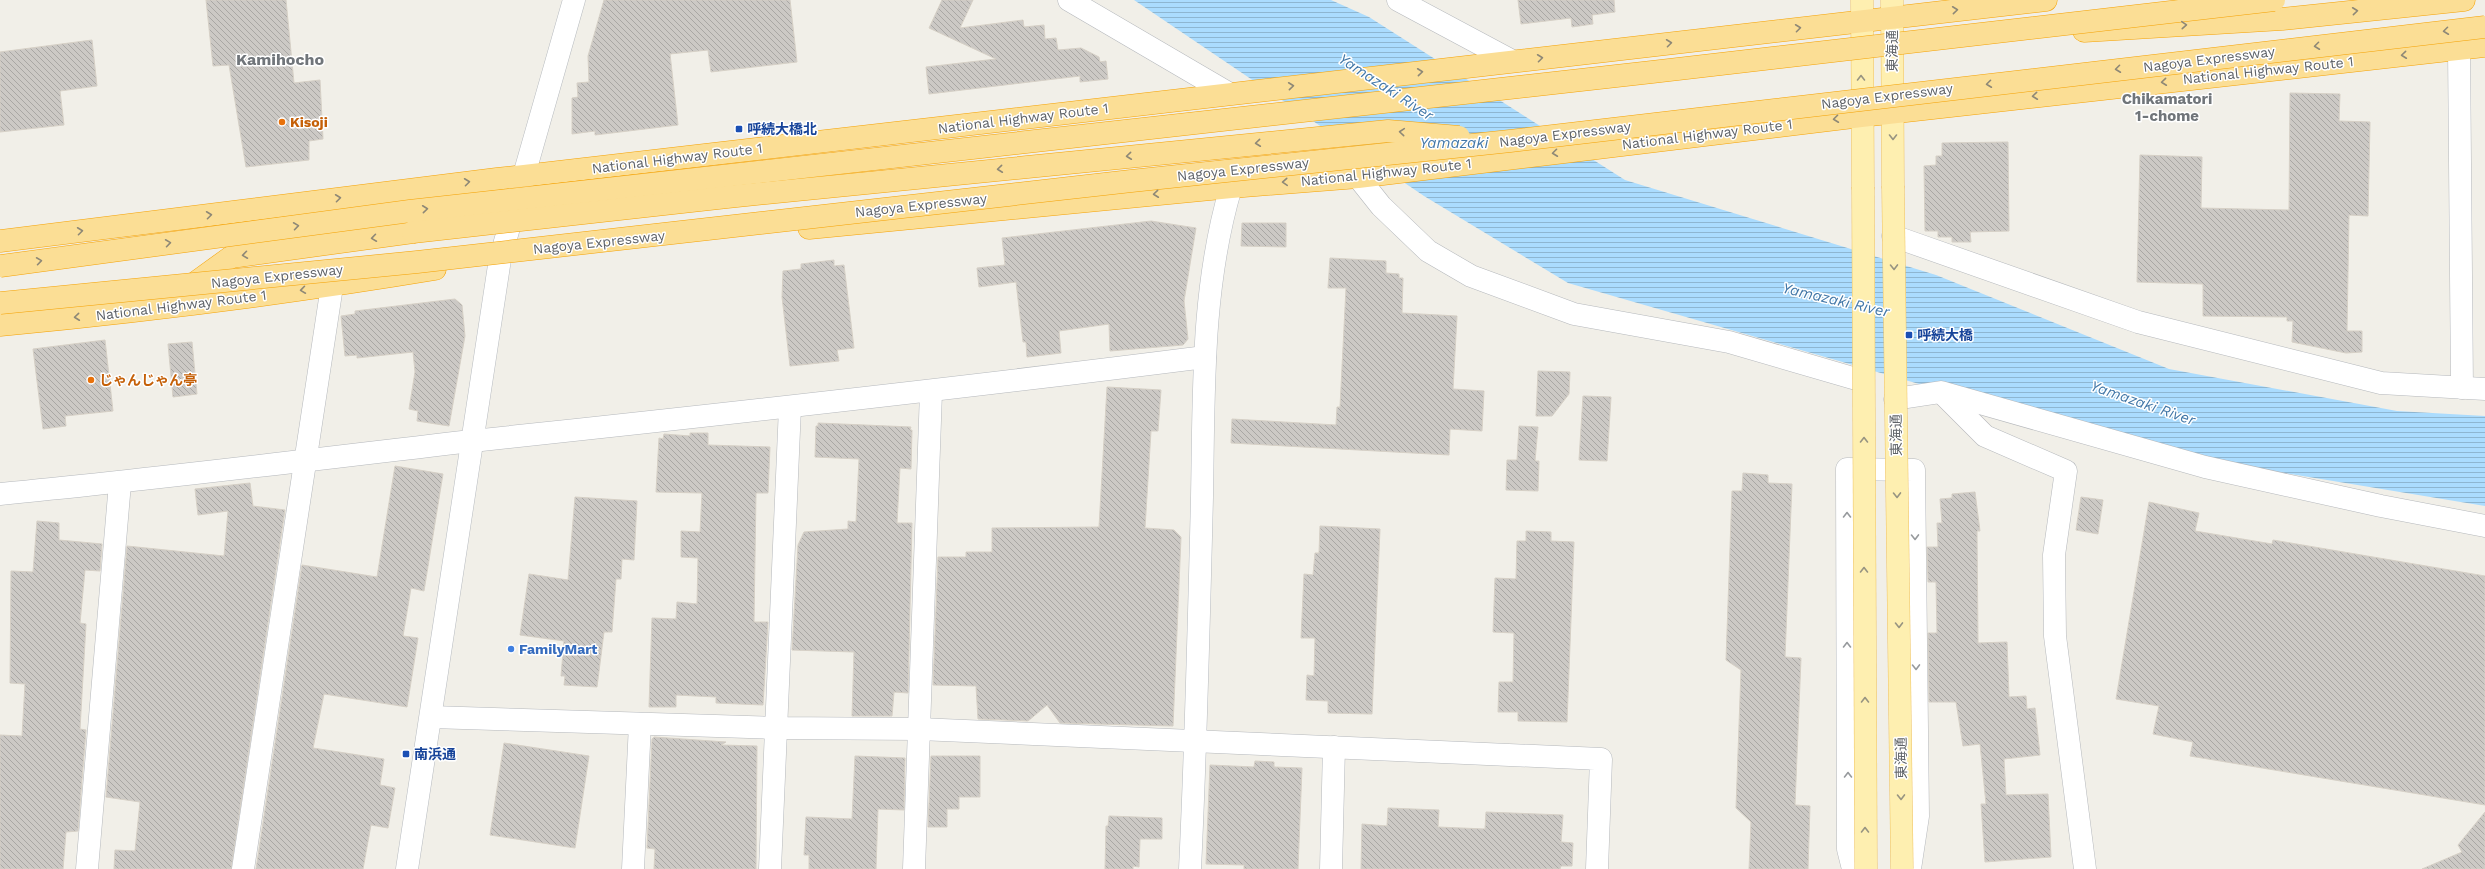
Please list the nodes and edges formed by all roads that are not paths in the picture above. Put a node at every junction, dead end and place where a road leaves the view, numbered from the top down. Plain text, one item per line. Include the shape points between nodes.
1 (574, 0) edge
2 (1069, 0) edge
3 (1398, 0) edge
4 (2046, 0) edge
5 (2274, 0) edge
6 (2464, 0) edge
7 (1861, 10) edge
8 (1898, 11) edge
9 (2485, 27) edge
10 (2485, 46) edge
11 (2459, 49) junction
12 (1512, 61) junction
13 (1228, 93) junction
14 (1892, 112) junction
15 (1861, 116) junction
16 (1510, 141) junction
17 (522, 176) junction
18 (1358, 177) junction
19 (1231, 186) junction
20 (1893, 236) junction
21 (0, 241) edge
22 (500, 259) junction
23 (0, 266) edge
24 (332, 286) junction
25 (0, 303) edge
26 (158, 310) junction
27 (0, 325) edge
28 (1205, 357) junction
29 (1864, 381) junction
30 (2462, 388) junction
31 (2485, 389) edge
32 (931, 392) junction
33 (1941, 392) junction
34 (1895, 399) junction
35 (790, 407) junction
36 (472, 441) junction
37 (306, 460) junction
38 (120, 483) junction
39 (0, 494) edge
40 (2485, 526) edge
41 (431, 717) junction
42 (640, 724) junction
43 (776, 728) junction
44 (919, 729) junction
45 (1197, 741) junction
46 (1334, 747) junction
47 (87, 869) edge
48 (243, 869) edge
49 (407, 869) edge
50 (633, 869) edge
51 (770, 869) edge
52 (914, 869) edge
53 (1190, 869) edge
54 (1331, 869) edge
55 (1597, 869) edge
56 (1853, 869) edge
57 (1866, 869) edge
58 (1902, 869) edge
59 (1910, 869) edge
60 (2085, 869) edge

1 - 17 street
2 - 13 street
3 - 12 street
8 -> 4 highway, National Highway Route 1
23 -> 5 highway, bridge via 410,211
8 -> 6 highway via 1990,38 2282,19
7 - 8 highway, National Highway Route 1
12 -> 7 highway, National Highway Route 1
15 -> 7 main road
8 - 14 main road, 東海通
9 -> 16 highway, Nagoya Expressway, bridge
10 - 11 highway, National Highway Route 1
11 -> 14 highway, National Highway Route 1
11 - 30 street
13 -> 12 highway, National Highway Route 1
13 - 17 highway, National Highway Route 1
14 - 15 highway, National Highway Route 1
14 -> 20 main road, 東海通, bridge
15 -> 18 highway, National Highway Route 1
15 - 29 main road, bridge
16 - 25 highway, Nagoya Expressway, bridge via 1139,180 417,262
16 -> 26 highway, bridge via 1388,131 727,197 413,232 231,257
21 -> 17 highway, National Highway Route 1
17 - 22 street
18 -> 19 highway, National Highway Route 1
18 - 29 street via 1381,206 1428,251 1471,276 1574,314 1729,342
19 -> 22 highway, National Highway Route 1
19 - 28 street via 1219,228 1212,269
20 - 30 street via 2138,322 2381,383
20 -> 34 main road, 東海通, bridge
22 - 24 highway, National Highway Route 1
22 - 36 street
24 -> 26 highway, National Highway Route 1
24 - 37 street
26 -> 27 highway, National Highway Route 1
28 - 32 street
28 - 45 street
57 -> 29 main road, bridge
30 - 31 street
32 - 35 street
32 - 44 street
33 - 34 street
33 - 40 street via 2205,467
33 - 60 street via 1984,436 2066,471 2054,555 2055,636
34 -> 58 main road, 東海通, bridge
35 - 36 street
35 - 43 street
36 - 37 street
36 - 41 street
37 - 38 street
37 - 48 street
38 - 39 street
38 - 47 street
41 - 42 street
41 - 49 street
42 - 43 street
42 - 50 street
43 - 44 street
43 - 51 street
44 - 45 street
44 - 52 street
45 - 46 street
45 - 53 street
46 - 54 street
46 - 55 street via 1601,759
56 -> 59 street via 1848,849 1847,469 1914,470 1918,816

